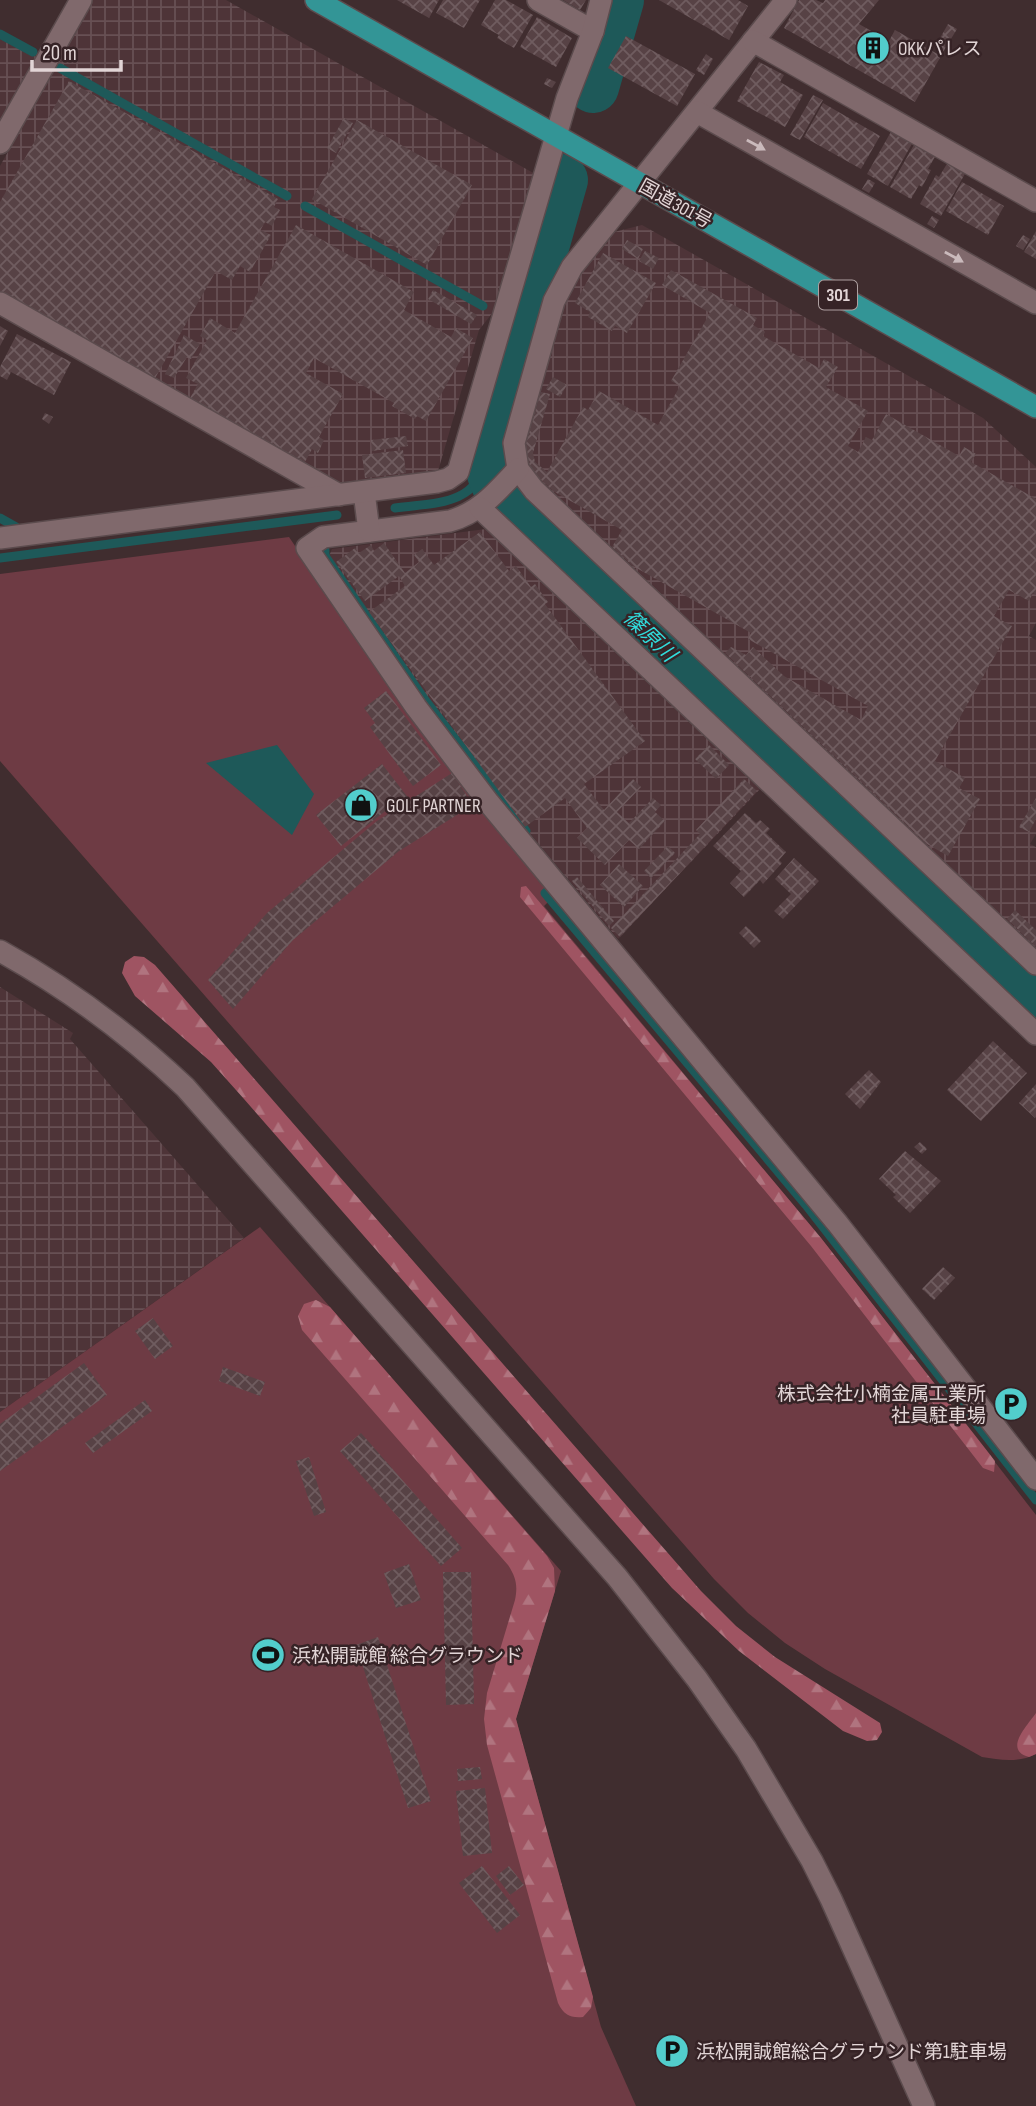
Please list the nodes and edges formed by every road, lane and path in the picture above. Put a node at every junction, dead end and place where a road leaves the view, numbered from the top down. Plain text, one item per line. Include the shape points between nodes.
1 (81, 0) edge
2 (316, 0) edge
3 (538, 0) edge
4 (601, 0) edge
5 (786, 0) edge
6 (593, 31) junction
7 (753, 41) junction
8 (697, 112) junction
9 (556, 136) junction
10 (0, 143) edge
11 (639, 183) junction
12 (1036, 201) edge
13 (0, 303) edge
14 (1036, 303) edge
15 (1036, 407) edge
16 (512, 475) junction
17 (364, 492) junction
18 (339, 495) junction
19 (484, 505) junction
20 (369, 531) junction
21 (0, 538) edge
22 (0, 951) edge
23 (1036, 964) edge
24 (1036, 1034) edge
25 (1036, 1479) edge
26 (924, 2106) edge

1 - 10 street
2 - 9 highway, 国道301号 / 301
3 - 6 street
4 - 6 street
5 - 7 street
6 - 9 street
7 - 8 street
7 - 12 street
8 - 11 street
8 -> 14 street
9 - 11 highway, 国道301号 / 301
9 - 17 street via 458,472 438,482
11 - 15 highway, 国道301号 / 301
11 - 16 street via 572,267 554,301 517,429
13 - 18 street
16 - 19 street
16 - 23 street via 534,490
17 - 18 street
17 - 20 street
18 - 21 street
19 - 20 street via 450,521
19 - 24 street
20 - 25 street via 323,537 307,548 416,707 489,803 831,1215
22 - 26 street via 114,1024 185,1087 651,1619 723,1714 791,1823 831,1899

